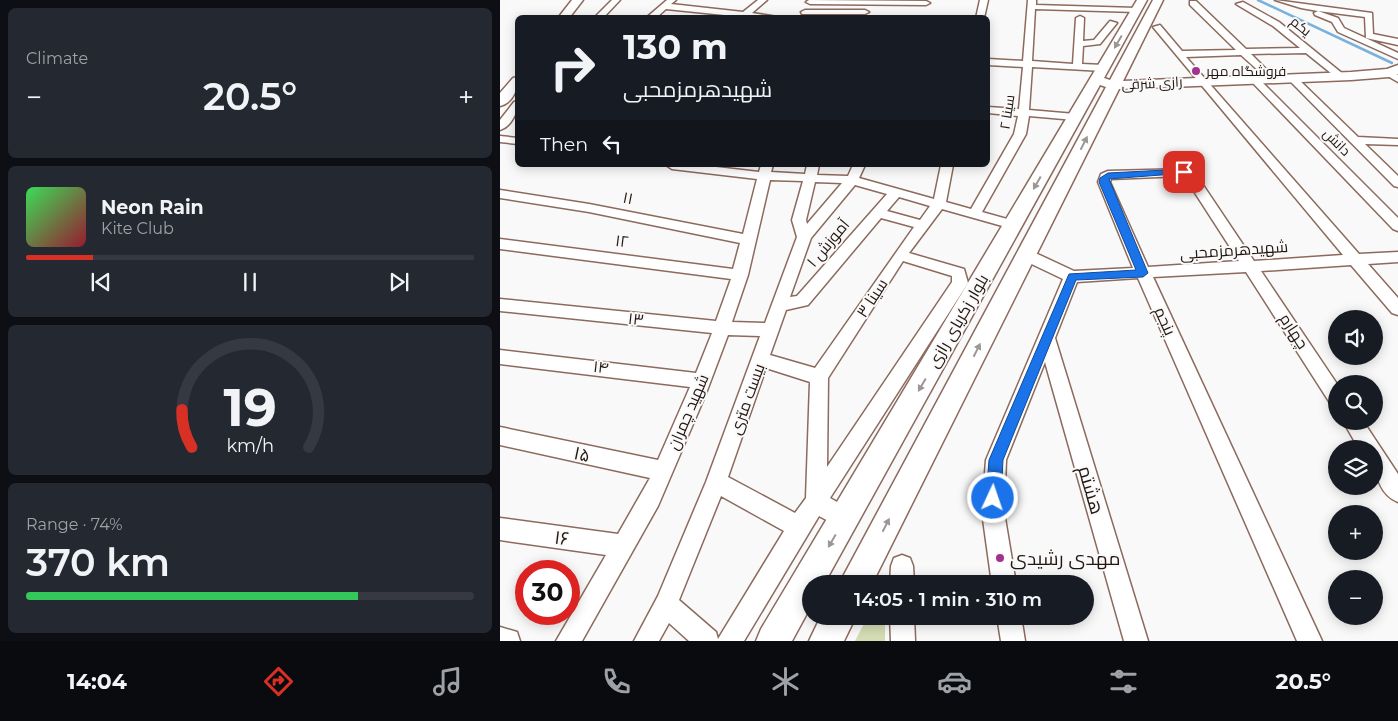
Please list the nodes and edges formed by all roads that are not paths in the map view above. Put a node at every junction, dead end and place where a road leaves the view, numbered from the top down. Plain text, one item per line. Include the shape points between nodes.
1 (578, 0) edge
2 (586, 0) edge
3 (616, 0) edge
4 (763, 0) edge
5 (801, 0) edge
6 (872, 0) edge
7 (984, 0) edge
8 (1158, 0) edge
9 (1279, 0) edge
10 (811, 1) edge
11 (667, 2) edge
12 (1193, 3) dead end
13 (1302, 3) edge
14 (1032, 4) edge
15 (1240, 4) dead end
16 (1320, 4) edge
17 (926, 5) edge
18 (1130, 5) edge
19 (566, 15) edge
20 (574, 15) edge
21 (601, 15) edge
22 (653, 15) edge
23 (744, 15) joint
24 (805, 15) edge
25 (864, 15) edge
26 (981, 15) edge
27 (1080, 18) dead end
28 (1113, 23) dead end
29 (1157, 27) dead end
30 (1398, 42) edge
31 (1078, 44) junction
32 (1308, 50) junction
33 (1244, 52) junction
34 (1179, 54) junction
35 (1398, 56) edge
36 (990, 62) edge
37 (1027, 64) junction
38 (1077, 67) junction
39 (515, 74) edge
40 (1395, 74) edge
41 (1340, 76) junction
42 (1105, 78) junction
43 (1292, 78) junction
44 (1254, 79) junction
45 (1271, 79) junction
46 (1201, 81) junction
47 (515, 84) edge
48 (501, 97) edge
49 (515, 99) edge
50 (515, 108) edge
51 (990, 110) edge
52 (1024, 112) junction
53 (1075, 117) junction
54 (500, 127) edge
55 (500, 139) edge
56 (1355, 140) junction
57 (515, 141) edge
58 (1397, 143) edge
59 (703, 167) edge
60 (812, 167) edge
61 (858, 167) edge
62 (947, 167) edge
63 (766, 171) edge
64 (809, 179) junction
65 (852, 180) junction
66 (1398, 183) edge
67 (896, 192) junction
68 (500, 194) edge
69 (939, 204) junction
70 (877, 213) junction
71 (975, 213) junction
72 (1392, 214) edge
73 (922, 225) junction
74 (1014, 225) junction
75 (1398, 226) edge
76 (804, 237) junction
77 (749, 240) junction
78 (500, 244) edge
79 (900, 255) junction
80 (1026, 255) junction
81 (1398, 258) edge
82 (1355, 260) junction
83 (1251, 266) junction
84 (1143, 273) junction
85 (740, 274) junction
86 (1072, 277) junction
87 (960, 299) junction
88 (500, 305) edge
89 (780, 305) junction
90 (1398, 309) edge
91 (722, 328) junction
92 (772, 330) junction
93 (1047, 338) junction
94 (500, 357) edge
95 (762, 360) junction
96 (820, 377) junction
97 (702, 381) junction
98 (1328, 385) edge
99 (500, 436) edge
100 (1383, 469) edge
101 (663, 471) junction
102 (716, 482) junction
103 (1398, 492) edge
104 (816, 502) junction
105 (845, 519) junction
106 (799, 527) junction
107 (500, 529) edge
108 (623, 546) junction
109 (861, 575) edge
110 (1003, 575) edge
111 (666, 604) junction
112 (834, 625) edge
113 (902, 625) edge
114 (1010, 625) edge
115 (500, 639) edge
116 (508, 641) edge
117 (568, 641) edge
118 (646, 641) edge
119 (707, 641) edge
120 (730, 641) edge
121 (773, 641) edge
122 (826, 641) edge
123 (902, 641) edge
124 (1013, 641) edge
125 (1136, 641) edge
126 (1310, 641) edge

1 - 19 main road
2 - 20 main road
3 - 21 street
4 - 23 street
5 - 10 street
6 - 10 street
6 - 17 street
6 - 25 street
7 - 26 street
8 - 42 main road, بلوار زکریای رازی
9 - 13 street
10 - 24 street
11 - 22 street
11 - 23 street
12 - 33 street
13 - 16 street
13 - 35 street via 1335,20 1341,30
14 - 18 street
14 - 37 street, سینا ۲
15 - 32 street, یکم via 1260,13
16 - 30 street via 1368,15 1369,36
18 -> 42 main road, بلوار زکریای رازی
24 - 25 street
27 - 31 street
28 - 31 street via 1097,42
29 - 34 street
31 - 38 street
32 - 33 street
32 - 41 street, یکم
33 - 34 street
33 - 45 street
34 - 46 street
36 - 37 street
37 - 38 street
37 - 52 street, سینا ۲
38 - 42 street
39 - 48 main road
40 - 41 main road, رازی شرقی
41 - 43 main road, رازی شرقی
42 - 46 main road, رازی شرقی
42 - 53 main road, بلوار زکریای رازی
80 -> 42 main road, بلوار زکریای رازی
43 - 45 main road, رازی شرقی
43 - 56 street
44 - 45 main road, رازی شرقی
44 - 46 main road, رازی شرقی
44 - 72 street, دانش
46 - 82 street
47 - 48 main road
48 - 49 street
50 - 54 street
51 - 52 street
52 - 53 street
52 - 71 street, سینا ۲ via 1020,134
53 -> 74 main road, بلوار زکریای رازی
55 - 57 street
56 - 58 street
56 - 66 street
59 - 63 street
60 - 64 street
61 - 65 street, بیست متری
62 - 69 street, سینا ۳
63 - 64 street
63 - 77 street, شهید چمران
64 - 65 street
64 - 76 street via 799,220
65 - 67 street
65 - 76 street, بیست متری
67 - 69 street
67 - 70 street, آموزش ۱
68 - 77 street, ۱۱
69 - 71 street
69 - 73 street, سینا ۳
70 - 73 street
70 - 89 street, آموزش ۱ via 802,301
71 - 74 street
72 - 75 street, دانش
73 - 79 street, سینا ۳
74 - 87 main road, بلوار زکریای رازی
76 - 89 street, بیست متری
77 - 85 street, شهید چمران
78 - 85 street, ۱۲
79 - 87 street via 959,273
79 - 96 street, سینا ۳
80 - 86 street
109 -> 80 main road, بلوار زکریای رازی
81 - 82 street, شهیدهرمزمحبی
82 - 83 street, شهیدهرمزمحبی
82 - 90 street
83 - 84 street, شهیدهرمزمحبی
83 - 84 street, پنجم via 1187,173 1108,175 1104,182
83 - 98 street, چهارم
84 - 86 street, شهیدهرمزمحبی
84 - 126 street, پنجم
85 - 91 street, شهید چمران
86 - 93 street
87 - 104 street
87 -> 105 main road, بلوار زکریای رازی
88 - 91 street, ۱۳
89 - 92 street, بیست متری
91 - 92 street, ۱۳
91 - 97 street, شهید چمران
92 - 95 street, بیست متری
93 - 110 street via 996,460 993,512
93 - 125 street, هشتم
94 - 97 street, ۱۴
95 - 96 street
95 - 102 street, بیست متری
96 - 104 street
97 - 101 street, شهید چمران
99 - 101 street, ۱۵
100 - 103 street
101 - 108 street, شهید چمران via 651,499
102 - 106 street
102 - 111 street, بیست متری
104 - 105 street
104 - 106 street
105 -> 121 main road, بلوار زکریای رازی
106 - 120 street
107 - 108 street, ۱۶
108 - 117 street, شهید چمران
111 - 118 street, بیست متری
111 - 119 street
112 - 122 main road
113 - 123 street
114 - 124 street
115 - 116 street

